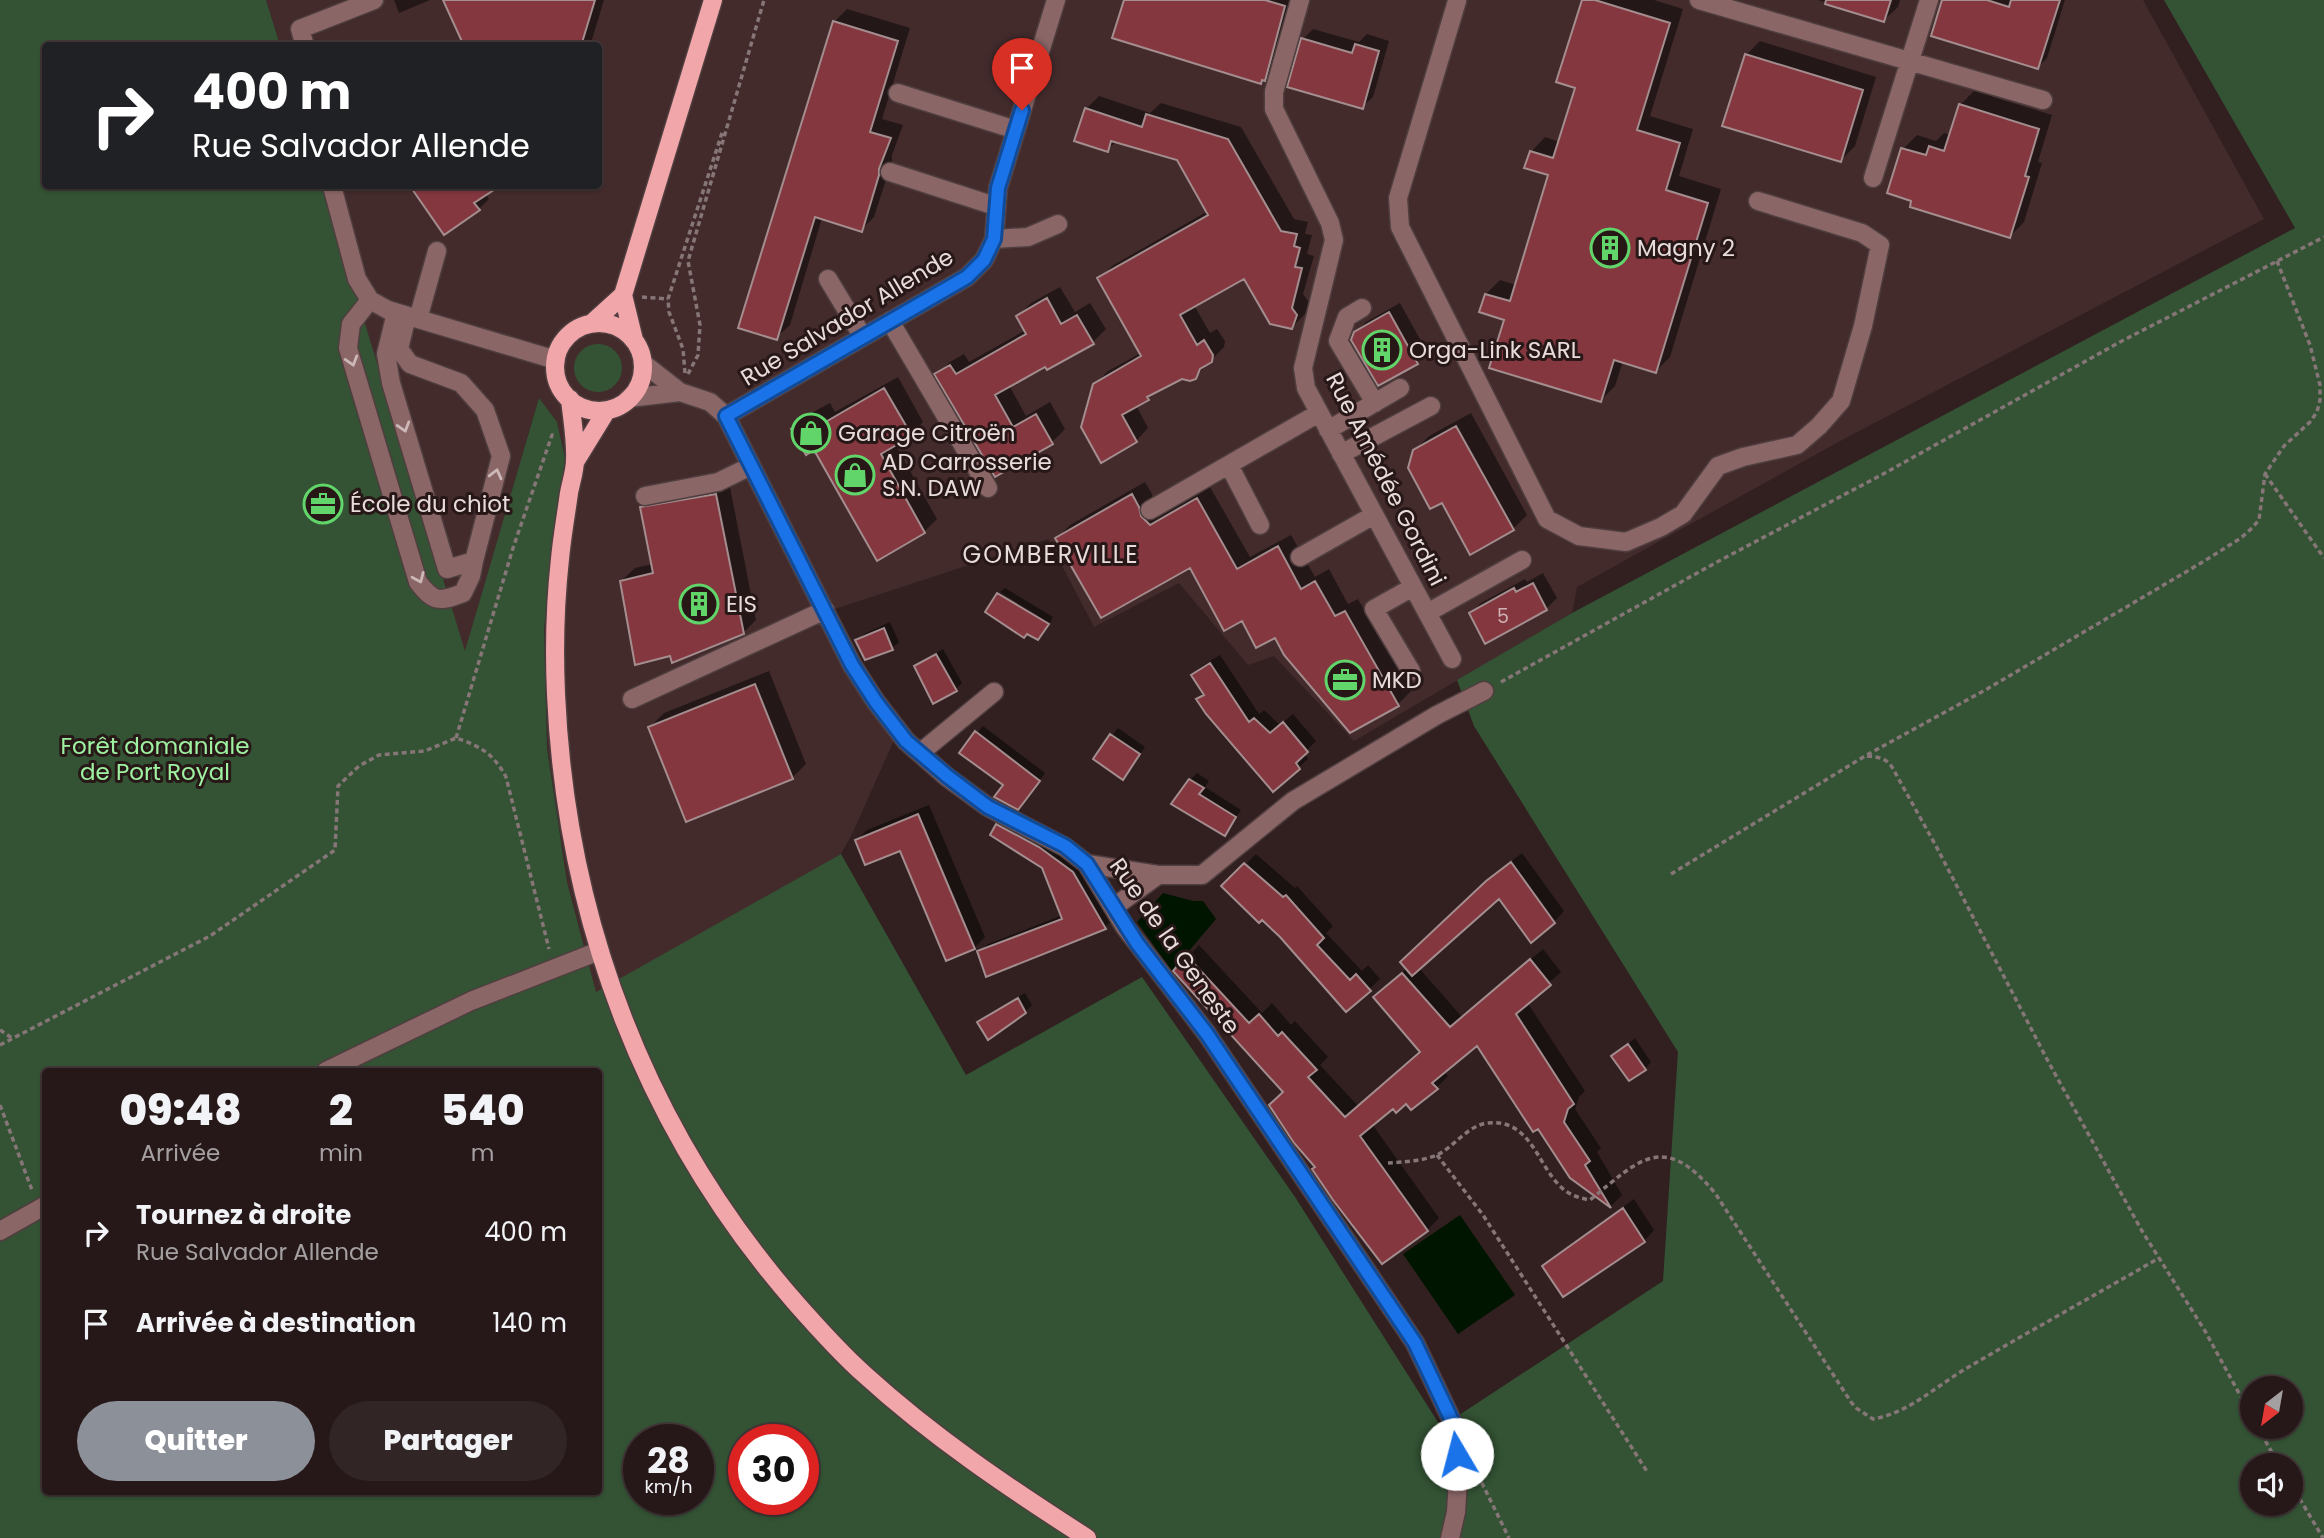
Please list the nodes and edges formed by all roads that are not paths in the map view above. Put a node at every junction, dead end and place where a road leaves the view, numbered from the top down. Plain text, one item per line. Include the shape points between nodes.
1 (374, 0) edge
2 (713, 0) edge
3 (1056, 0) edge
4 (1300, 0) edge
5 (1456, 0) edge
6 (1699, 0) edge
7 (1929, 0) edge
8 (303, 42) edge
9 (1909, 61) junction
10 (898, 93) dead end
11 (2043, 100) dead end
12 (1016, 130) junction
13 (890, 172) dead end
14 (1873, 178) dead end
15 (333, 189) edge
16 (1758, 201) dead end
17 (995, 206) junction
18 (1058, 224) dead end
19 (994, 239) junction
20 (437, 251) dead end
21 (828, 279) dead end
22 (623, 295) junction
23 (370, 300) junction
24 (1362, 307) dead end
25 (407, 316) junction
26 (890, 321) junction
27 (591, 324) junction
28 (863, 337) junction
29 (634, 340) junction
30 (556, 360) junction
31 (643, 363) junction
32 (1400, 388) dead end
33 (680, 391) junction
34 (629, 398) junction
35 (570, 399) junction
36 (1375, 402) junction
37 (1431, 406) dead end
38 (607, 410) junction
39 (1319, 413) junction
40 (726, 416) junction
41 (1328, 430) junction
42 (1341, 454) junction
43 (575, 461) junction
44 (1229, 465) junction
45 (751, 466) junction
46 (988, 488) dead end
47 (645, 496) dead end
48 (1150, 510) dead end
49 (1374, 514) junction
50 (1261, 525) dead end
51 (1300, 557) dead end
52 (1522, 559) dead end
53 (474, 561) junction
54 (1413, 587) junction
55 (825, 610) junction
56 (1427, 613) junction
57 (1452, 659) dead end
58 (1411, 671) dead end
59 (1484, 691) road end
60 (994, 692) dead end
61 (632, 699) dead end
62 (920, 753) junction
63 (1087, 864) junction
64 (1158, 875) junction
65 (1114, 907) junction
66 (599, 951) junction
67 (332, 1068) edge
68 (42, 1207) edge
69 (0, 1231) edge
70 (1087, 1538) edge
71 (1450, 1538) edge

1 - 8 street via 300,29
2 - 22 main road
3 - 12 street
4 - 39 street, Rue Amédée Gordini via 1274,92 1274,109 1334,240 1303,368 1306,388
5 - 16 street via 1398,198 1400,227 1547,519 1579,536 1626,542 1683,513 1718,466 1797,445 1841,401 1880,245 1862,233
6 - 9 street
7 - 9 street
9 - 11 street
9 - 14 street
10 - 12 street
12 - 17 street
13 - 17 street
15 - 23 street via 357,279
17 - 19 street
18 - 19 street via 1028,237
19 - 26 street, Rue Salvador Allende via 984,260 967,277
20 - 25 street
21 - 28 street
22 - 27 main road
22 - 29 main road
23 - 25 street
23 -> 53 street via 351,324 348,348 418,582 433,598 443,601 463,593
24 - 36 street via 1347,317 1338,341
25 - 30 street
25 -> 53 street via 386,354 391,383 447,569
53 -> 25 street via 501,456 485,411 461,383 410,364 399,349
26 - 28 street, Rue Salvador Allende
26 - 46 street
27 - 29 main road via 615,326
27 - 30 main road via 572,332
28 - 40 street, Rue Salvador Allende
29 - 31 main road
30 - 35 main road via 558,381
31 - 33 street
31 - 34 main road via 642,376
32 - 36 street
33 - 34 street
33 - 40 street via 710,402
34 - 38 main road
35 - 38 main road via 581,407
35 - 43 main road
36 - 41 street
37 - 42 street
38 - 43 main road
39 - 41 street, Rue Amédée Gordini
39 - 44 street
40 - 45 street, Rue de la Geneste
41 - 42 street, Rue Amédée Gordini
42 - 49 street, Rue Amédée Gordini
43 - 66 main road via 556,596 555,692 567,819
44 - 48 street
44 - 50 street
45 - 47 street via 718,482
45 - 55 street, Rue de la Geneste
49 - 51 street
49 - 54 street, Rue Amédée Gordini
52 - 56 street
54 - 56 street, Rue Amédée Gordini
54 - 58 street via 1374,609
55 - 61 street
55 - 62 street, Rue de la Geneste via 876,702
56 - 57 street, Rue Amédée Gordini
59 - 64 street via 1293,801 1202,875
60 - 62 street
62 - 63 street, Rue de la Geneste via 988,807 1065,846
63 - 64 street
63 - 65 street, Rue de la Geneste
64 - 65 street
65 - 71 street, Rue de la Geneste via 1207,1034 1415,1343 1456,1429 1457,1512
66 - 67 street via 471,1002
66 - 70 main road via 618,1007 668,1119 726,1215 763,1265 863,1374 914,1417
68 - 69 street

